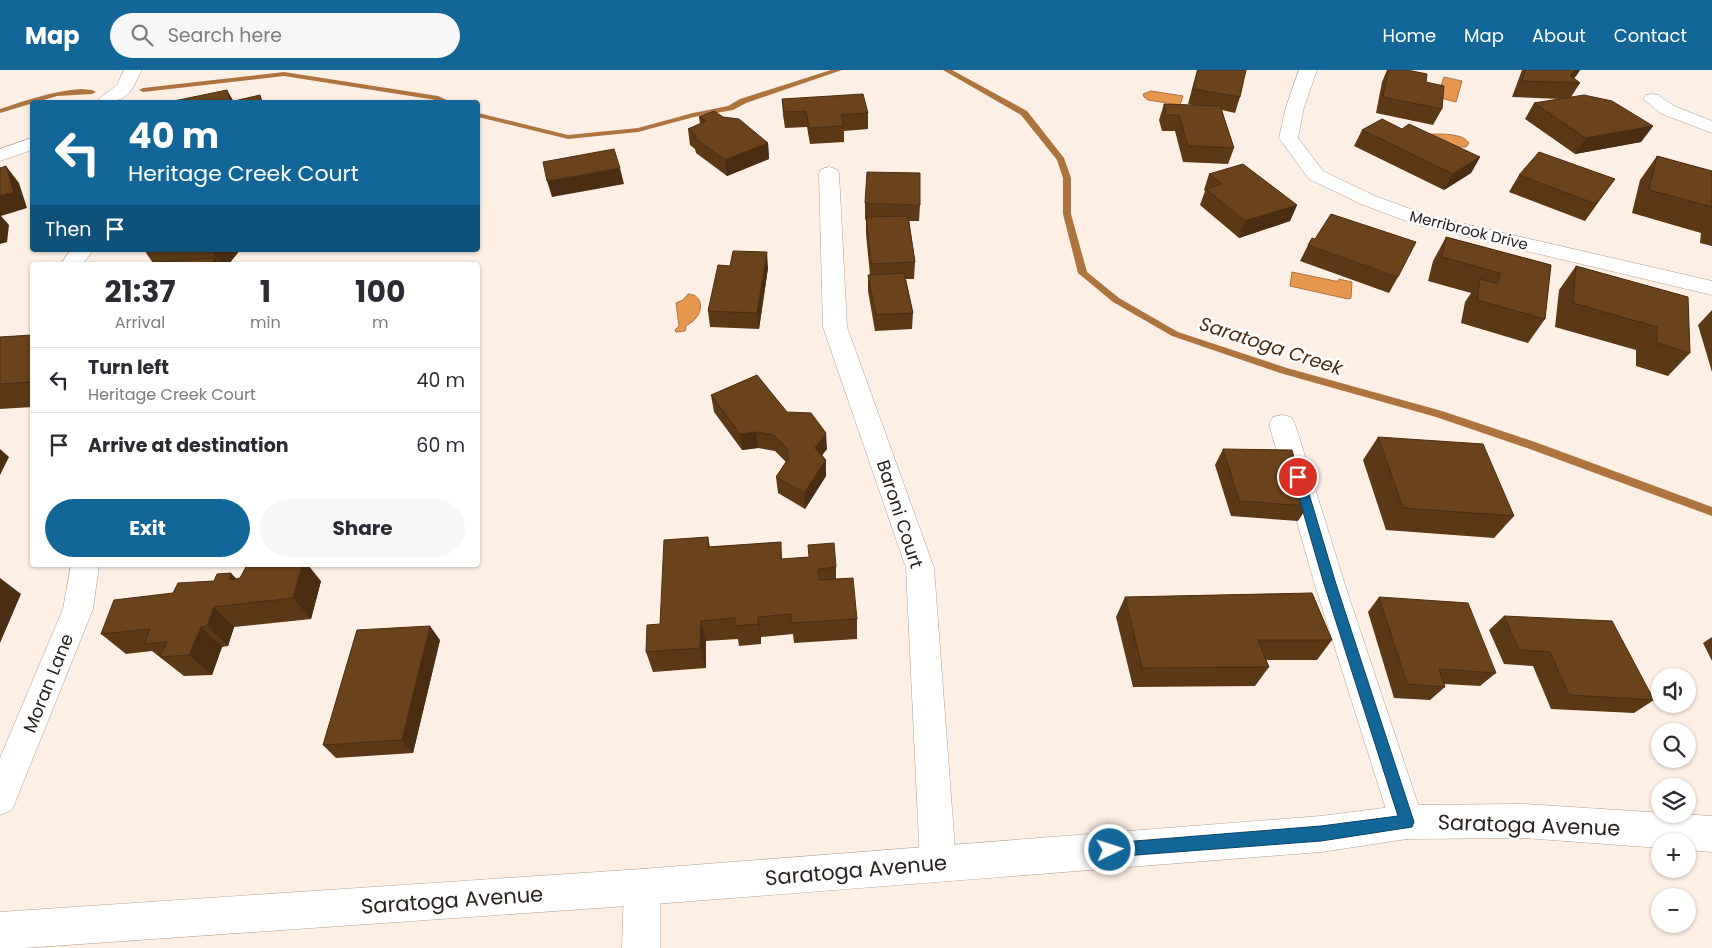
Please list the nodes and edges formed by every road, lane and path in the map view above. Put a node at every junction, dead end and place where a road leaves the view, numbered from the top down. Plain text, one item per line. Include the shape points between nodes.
1 (133, 70) edge
2 (1308, 70) edge
3 (1652, 99) dead end
4 (109, 100) edge
5 (1712, 126) edge
6 (30, 145) edge
7 (0, 155) edge
8 (829, 173) dead end
9 (1712, 288) edge
10 (1282, 424) dead end
11 (85, 567) edge
12 (0, 798) edge
13 (1407, 822) junction
14 (1712, 834) edge
15 (938, 863) junction
16 (642, 887) junction
17 (0, 931) edge
18 (638, 942) edge

1 - 4 street via 124,88
2 - 9 street, Merribrook Drive via 1288,138 1316,175 1368,200 1424,221
3 - 5 street via 1668,110
6 - 7 street
8 - 15 street, Baroni Court via 835,327 920,568
10 - 13 street
11 - 12 street, Moran Lane via 78,609
13 - 14 street, Saratoga Avenue via 1524,820
13 - 15 street, Saratoga Avenue via 1321,834
15 - 16 street, Saratoga Avenue
16 - 17 street, Saratoga Avenue
16 - 18 street

